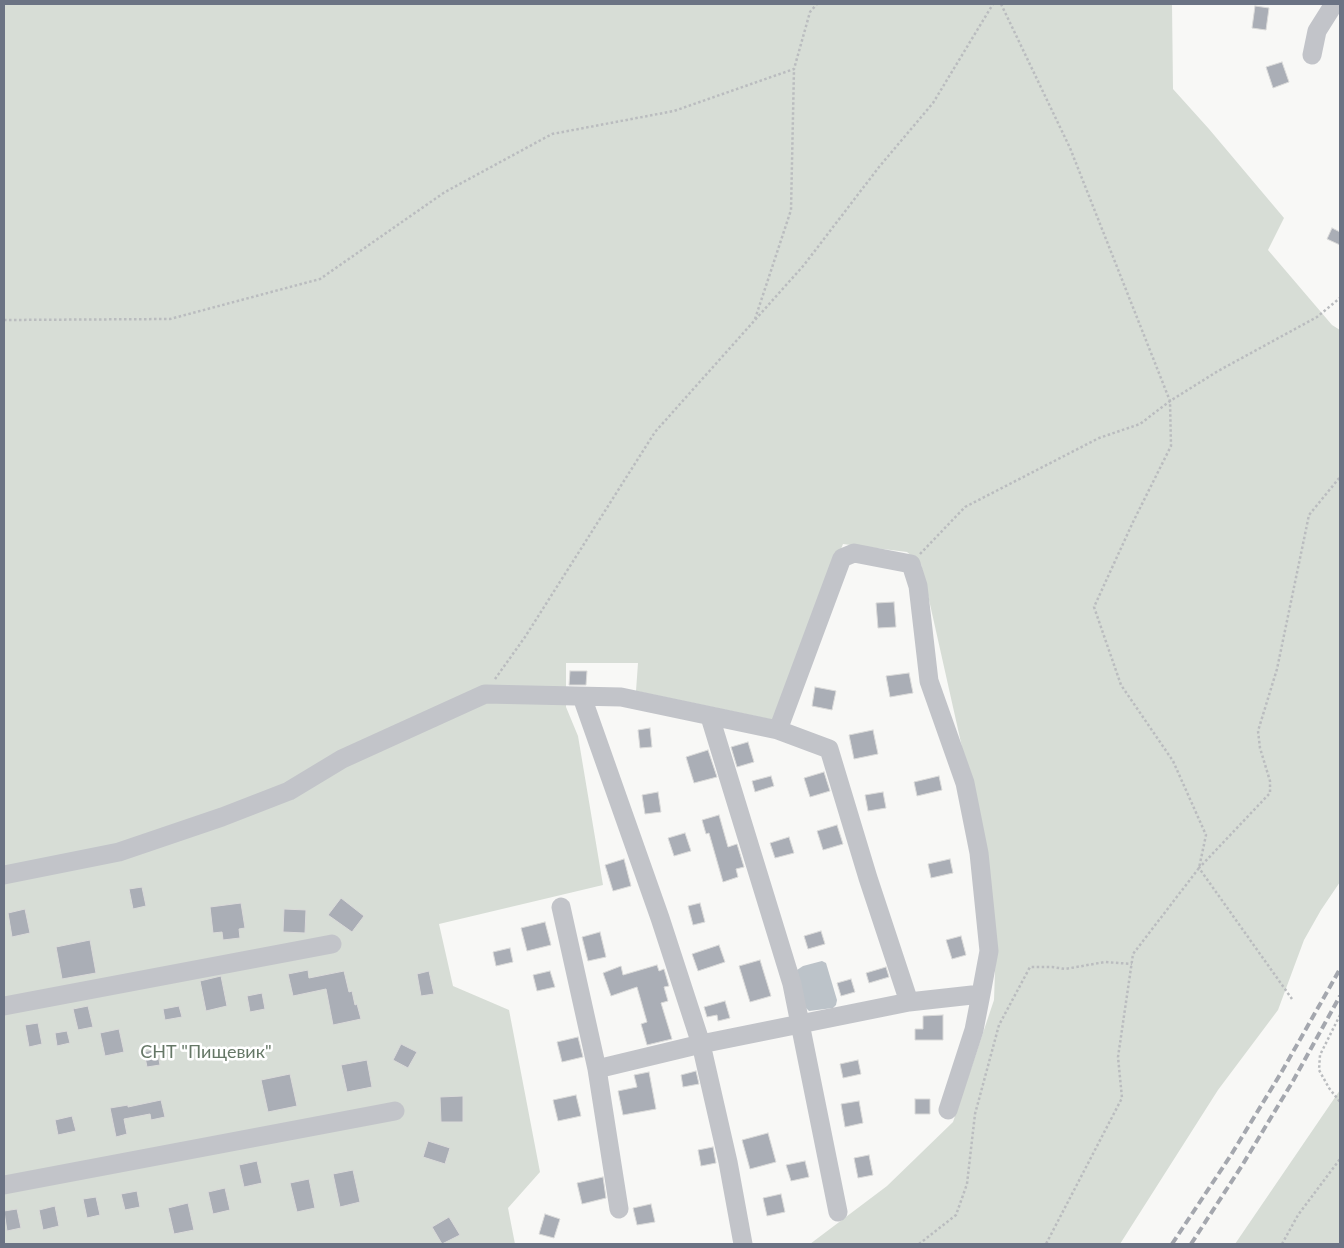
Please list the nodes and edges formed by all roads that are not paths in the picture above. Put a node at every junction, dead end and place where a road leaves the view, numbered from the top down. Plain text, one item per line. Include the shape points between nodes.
1 (1334, 4) edge
2 (1312, 55) dead end
3 (582, 697) junction
4 (710, 717) junction
5 (778, 730) junction
6 (4, 875) edge
7 (561, 907) dead end
8 (332, 944) dead end
9 (981, 994) junction
10 (909, 1002) junction
11 (4, 1006) edge
12 (801, 1023) junction
13 (701, 1044) junction
14 (597, 1069) junction
15 (948, 1110) dead end
16 (395, 1111) dead end
17 (4, 1185) edge
18 (619, 1209) dead end
19 (838, 1212) dead end
20 (743, 1244) edge

1 - 2 street via 1317,31
3 - 4 street via 621,698
3 - 6 street via 485,694 342,759 288,792 222,817 119,852
3 - 13 street
4 - 5 street
4 - 12 street
5 - 9 street via 842,558 854,554 911,564 918,586 929,681 965,783 979,852 989,951
5 - 10 street via 829,748
7 - 14 street
8 - 11 street
9 - 10 street
9 - 15 street via 974,1030
10 - 12 street
12 - 13 street
12 - 19 street
13 - 14 street
13 - 20 street
14 - 18 street
16 - 17 street

